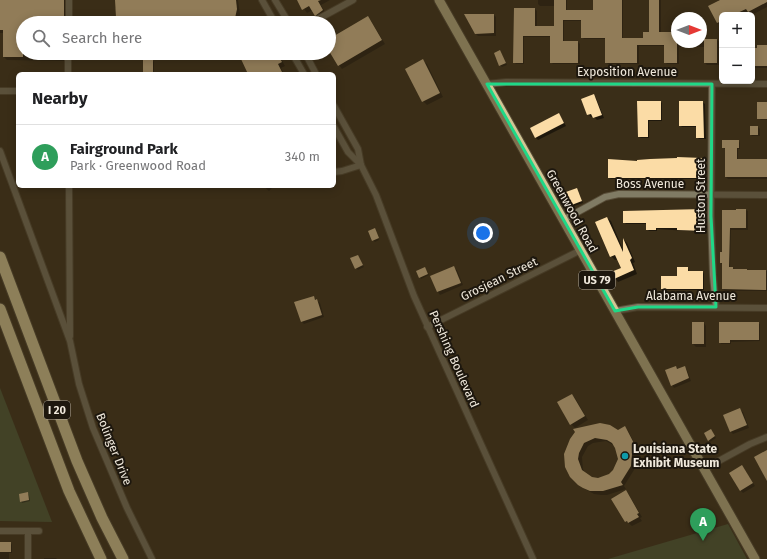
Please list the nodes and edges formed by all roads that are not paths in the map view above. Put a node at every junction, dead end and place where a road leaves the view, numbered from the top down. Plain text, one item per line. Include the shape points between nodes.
1 (69, 0) edge
2 (262, 0) edge
3 (275, 0) edge
4 (353, 0) edge
5 (439, 0) edge
6 (69, 16) edge
7 (272, 16) edge
8 (285, 16) edge
9 (324, 16) edge
10 (68, 60) edge
11 (296, 60) edge
12 (309, 60) edge
13 (68, 72) edge
14 (303, 72) edge
15 (315, 72) edge
16 (486, 84) junction
17 (712, 84) junction
18 (767, 84) edge
19 (0, 91) edge
20 (16, 91) edge
21 (336, 110) edge
22 (336, 131) edge
23 (0, 151) edge
24 (361, 165) junction
25 (336, 172) edge
26 (69, 188) edge
27 (711, 195) junction
28 (767, 195) edge
29 (563, 220) junction
30 (580, 250) junction
31 (0, 257) edge
32 (716, 308) junction
33 (767, 308) edge
34 (0, 309) edge
35 (615, 311) junction
36 (427, 327) junction
37 (70, 341) junction
38 (767, 437) edge
39 (704, 469) junction
40 (0, 531) edge
41 (28, 531) junction
42 (39, 531) dead end
43 (28, 559) edge
44 (101, 559) edge
45 (123, 559) edge
46 (152, 559) edge
47 (533, 559) edge
48 (755, 559) edge

1 - 6 street
2 - 7 street
3 - 8 street
4 - 9 street
5 - 16 main road, Greenwood Road / US 79
10 - 13 street
11 - 14 street
12 - 15 street
16 - 17 street, Exposition Avenue
16 - 29 main road, Greenwood Road / US 79
17 - 18 street, Exposition Avenue
17 - 27 street, Huston Street
19 - 20 street
21 - 24 street, Pershing Boulevard via 358,149
22 - 24 street, Pershing Boulevard via 348,152
23 - 37 street, Bolinger Drive
24 - 25 street
24 - 36 street, Pershing Boulevard via 376,195
26 - 37 street, Bolinger Drive
27 - 28 street, Boss Avenue
27 - 29 street, Boss Avenue via 610,195
27 - 32 street, Huston Street
29 - 30 main road, Greenwood Road / US 79
30 - 35 main road, Greenwood Road / US 79
30 - 36 street, Grosjean Street
31 - 45 highway, I 20 via 77,461
32 - 33 street, Alabama Avenue
32 - 35 street, Alabama Avenue via 638,307
34 - 44 highway, I 20 via 69,491
35 - 39 main road, Greenwood Road / US 79
36 - 47 street, Pershing Boulevard
37 - 46 street, Bolinger Drive via 79,384 93,428
38 - 39 street
39 - 48 main road, Greenwood Road / US 79
40 - 41 street
41 - 42 street
41 - 43 street

